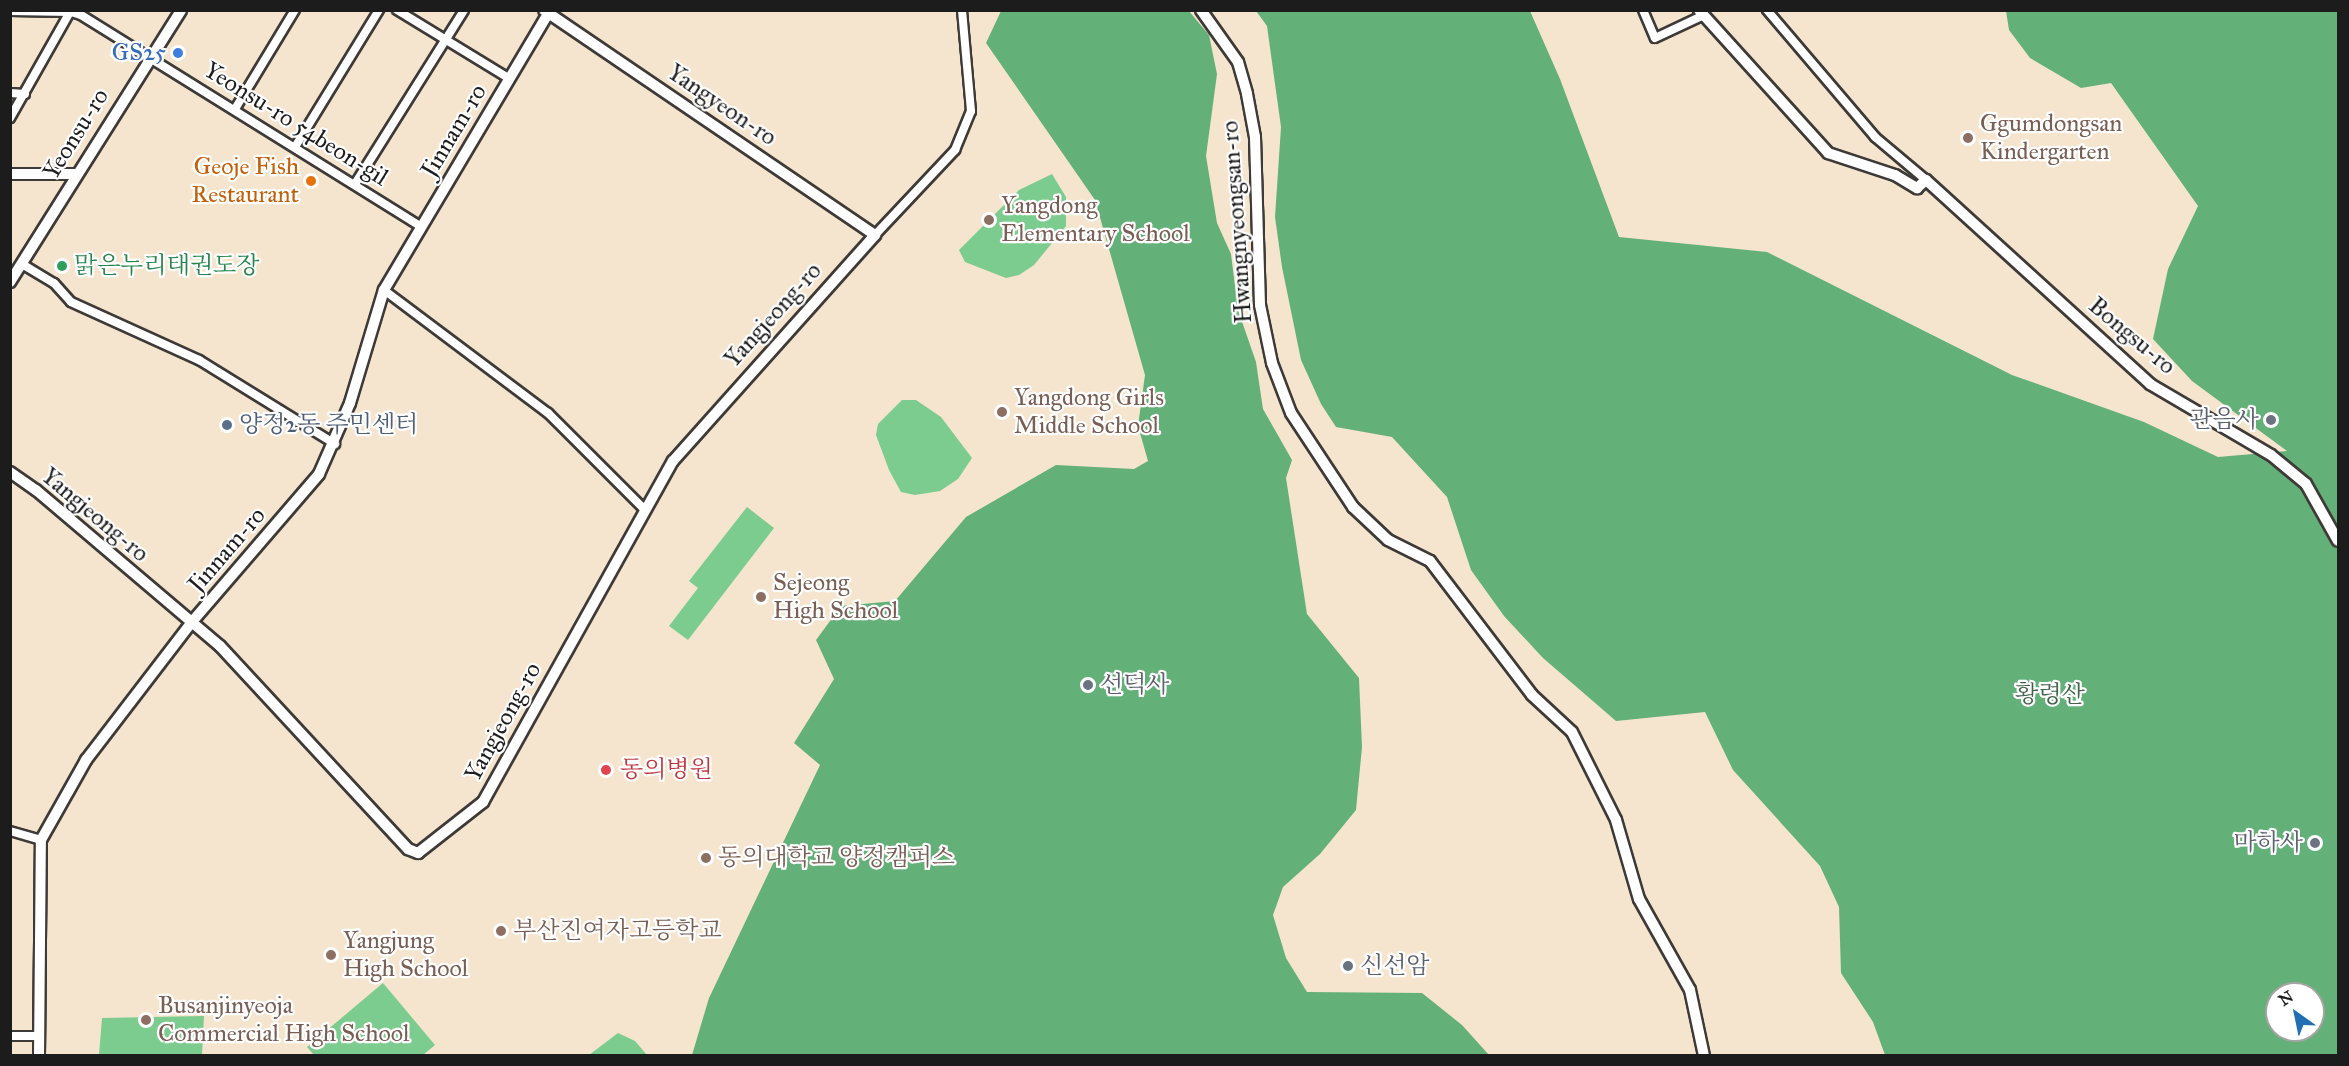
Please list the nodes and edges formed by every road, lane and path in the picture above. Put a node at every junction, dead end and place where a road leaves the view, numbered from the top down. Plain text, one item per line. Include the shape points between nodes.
1 (181, 10) edge
2 (295, 10) edge
3 (379, 10) edge
4 (397, 10) edge
5 (464, 10) edge
6 (962, 10) edge
7 (1201, 10) edge
8 (1642, 10) edge
9 (1767, 10) edge
10 (10, 11) edge
11 (71, 11) edge
12 (548, 11) edge
13 (1701, 13) edge
14 (445, 41) junction
15 (149, 56) junction
16 (510, 79) junction
17 (10, 93) edge
18 (24, 94) junction
19 (235, 109) junction
20 (10, 118) edge
21 (295, 147) junction
22 (10, 174) edge
23 (76, 174) junction
24 (1926, 180) junction
25 (356, 184) junction
26 (421, 227) junction
27 (875, 235) junction
28 (22, 264) junction
29 (10, 282) edge
30 (384, 290) junction
31 (335, 444) junction
32 (10, 472) edge
33 (645, 510) junction
34 (2338, 541) edge
35 (191, 623) junction
36 (10, 831) edge
37 (41, 840) junction
38 (10, 1036) edge
39 (39, 1036) junction
40 (39, 1056) edge
41 (1704, 1056) edge

1 - 15 street, Yeonsu-ro
2 - 19 street
3 - 21 street
4 - 14 street, Jinnam-ro
5 - 14 street
6 - 27 street via 970,111 955,150
7 - 41 street, Hwangnyeongsan-ro via 1238,62 1247,94 1256,138 1260,305 1272,363 1291,413 1353,507 1388,540 1430,561 1533,695 1572,732 1617,820 1639,899 1689,990
8 - 13 street via 1655,38
9 - 24 street via 1875,136
10 - 11 street
11 - 15 street, Yeonsu-ro 54beon-gil
11 - 18 street
12 - 16 street, Jinnam-ro
12 - 27 street, Yangyeon-ro
13 - 24 street via 1828,153 1895,175 1917,188
14 - 16 street, Jinnam-ro
14 - 25 street
15 - 19 street, Yeonsu-ro 54beon-gil
15 - 23 street, Yeonsu-ro
16 - 26 street, Jinnam-ro
17 - 18 street
18 - 20 street
19 - 21 street, Yeonsu-ro 54beon-gil
21 - 25 street, Yeonsu-ro 54beon-gil
22 - 23 street
23 - 28 street, Yeonsu-ro
24 - 34 street, Bongsu-ro via 2151,384 2271,455 2306,484
25 - 26 street, Yeonsu-ro 54beon-gil
26 - 30 street, Jinnam-ro
27 - 33 street, Yangjeong-ro via 672,461
28 - 29 street, Yeonsu-ro
28 - 31 street via 54,283 71,302 199,360
30 - 31 street, Jinnam-ro
30 - 33 street via 548,413
31 - 35 street, Jinnam-ro via 319,474
32 - 35 street, Yangjeong-ro
33 - 35 street, Yangjeong-ro via 483,802 418,853 408,849 219,646
35 - 37 street, Jinnam-ro via 86,760
36 - 37 street
37 - 39 street, Jinnam-ro
38 - 39 street
39 - 40 street, Jinnam-ro

